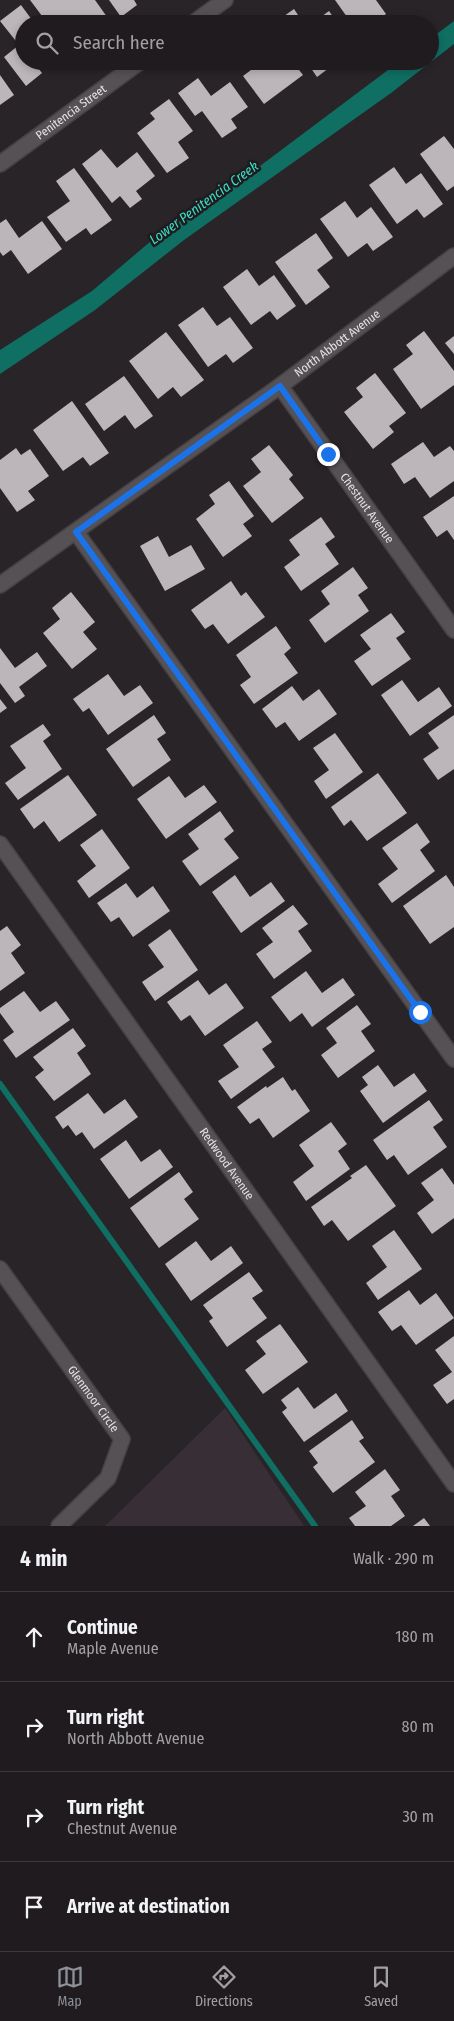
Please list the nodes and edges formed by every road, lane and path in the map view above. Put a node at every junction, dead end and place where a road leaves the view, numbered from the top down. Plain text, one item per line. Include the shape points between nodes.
1 (225, 0) edge
2 (204, 15) edge
3 (129, 70) edge
4 (0, 164) edge
5 (454, 256) edge
6 (280, 386) junction
7 (76, 532) junction
8 (0, 585) edge
9 (454, 630) edge
10 (0, 844) edge
11 (454, 1059) edge
12 (0, 1269) edge
13 (454, 1484) edge
14 (59, 1526) edge

1 - 2 street
3 - 4 street, Penitencia Street
5 - 6 street, North Abbott Avenue
6 - 7 street, North Abbott Avenue
6 - 9 street, Chestnut Avenue
7 - 8 street, North Abbott Avenue
7 - 11 street
10 - 13 street, Redwood Avenue
12 - 14 street, Glenmoor Circle via 122,1439 108,1478

